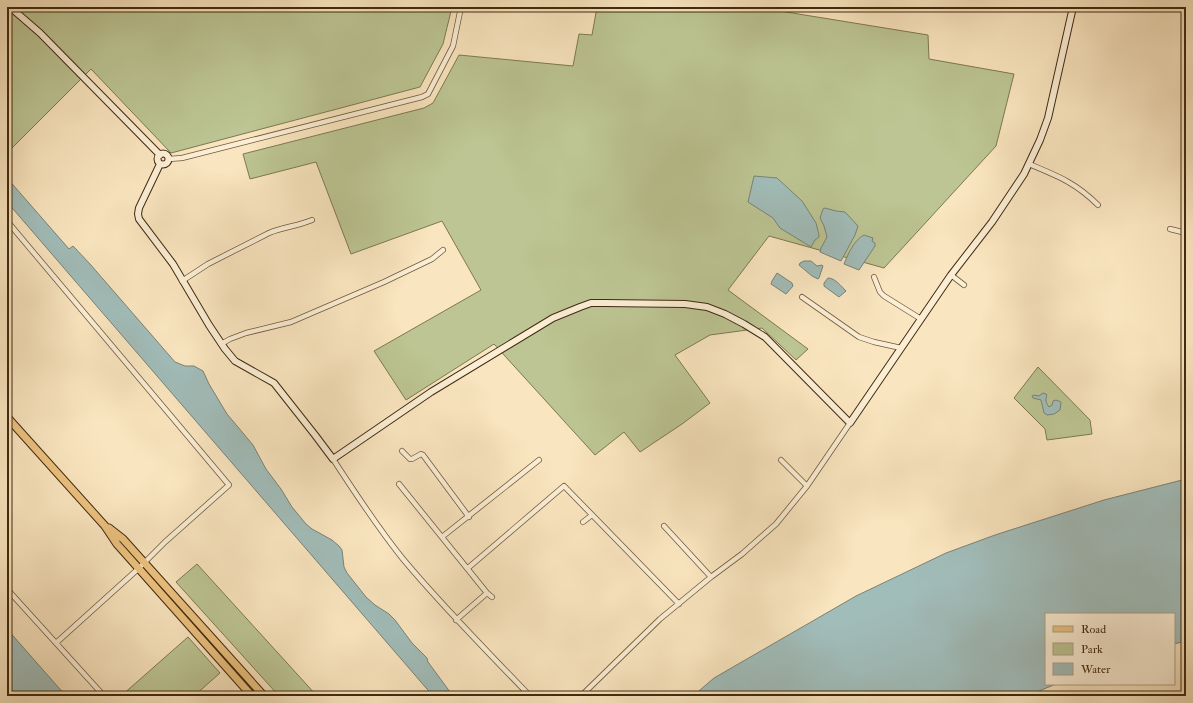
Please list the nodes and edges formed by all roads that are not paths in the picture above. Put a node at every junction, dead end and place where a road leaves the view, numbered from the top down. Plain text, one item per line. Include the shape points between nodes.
1 (10, 7) edge
2 (461, 7) edge
3 (1073, 7) edge
4 (1148, 7) edge
5 (1153, 7) edge
6 (160, 154) junction
7 (169, 159) junction
8 (160, 164) junction
9 (1029, 164) junction
10 (1098, 205) dead end
11 (312, 220) dead end
12 (7, 221) edge
13 (1170, 229) dead end
14 (1186, 233) edge
15 (443, 250) dead end
16 (951, 275) junction
17 (874, 276) dead end
18 (182, 281) junction
19 (964, 285) dead end
20 (802, 297) dead end
21 (921, 319) junction
22 (221, 344) junction
23 (901, 348) junction
24 (7, 417) edge
25 (850, 423) junction
26 (402, 451) dead end
27 (333, 459) junction
28 (539, 460) dead end
29 (781, 460) dead end
30 (399, 484) dead end
31 (806, 486) junction
32 (592, 515) junction
33 (469, 517) junction
34 (583, 522) dead end
35 (105, 526) junction
36 (664, 526) dead end
37 (442, 538) junction
38 (144, 563) junction
39 (468, 568) junction
40 (138, 569) junction
41 (711, 577) junction
42 (7, 589) edge
43 (487, 593) junction
44 (492, 597) dead end
45 (679, 604) junction
46 (456, 620) junction
47 (56, 643) junction
48 (104, 696) edge
49 (252, 696) edge
50 (264, 696) edge
51 (530, 696) edge
52 (580, 696) edge

1 - 6 street via 40,33
2 - 7 street via 453,46 428,94 182,158
3 - 9 street via 1048,118
4 - 5 street
6 - 7 street via 166,154
6 - 8 street
7 - 8 street via 167,164
8 - 18 street via 138,214
9 - 10 street via 1059,176
9 - 16 street via 992,222
11 - 18 street via 269,233 208,264
12 - 38 street via 229,485
13 - 14 street
15 - 22 street via 432,259 330,306 291,322 246,333
16 - 19 street
16 - 21 street
17 - 21 street via 884,296
18 - 22 street
20 - 23 street via 860,336
21 - 23 street
22 - 27 street via 235,361 274,383
23 - 25 street
24 - 35 main road
25 - 27 street via 764,337 725,314 707,307 685,304 604,303 580,307 553,318 431,392
25 - 31 street
26 - 33 street via 410,459 423,455
27 - 46 street via 403,559
28 - 33 street
29 - 31 street
30 - 37 street
31 - 41 street via 762,537
32 - 34 street
32 - 39 street via 564,486
32 - 45 street
33 - 37 street
35 - 38 main road via 123,539
35 - 40 main road
36 - 41 street
37 - 39 street
38 - 40 street
38 - 50 main road
39 - 43 street
40 - 47 street
40 - 49 main road
41 - 45 street
42 - 47 street
43 - 44 street
43 - 46 street
45 - 52 street
46 - 51 street
47 - 48 street

